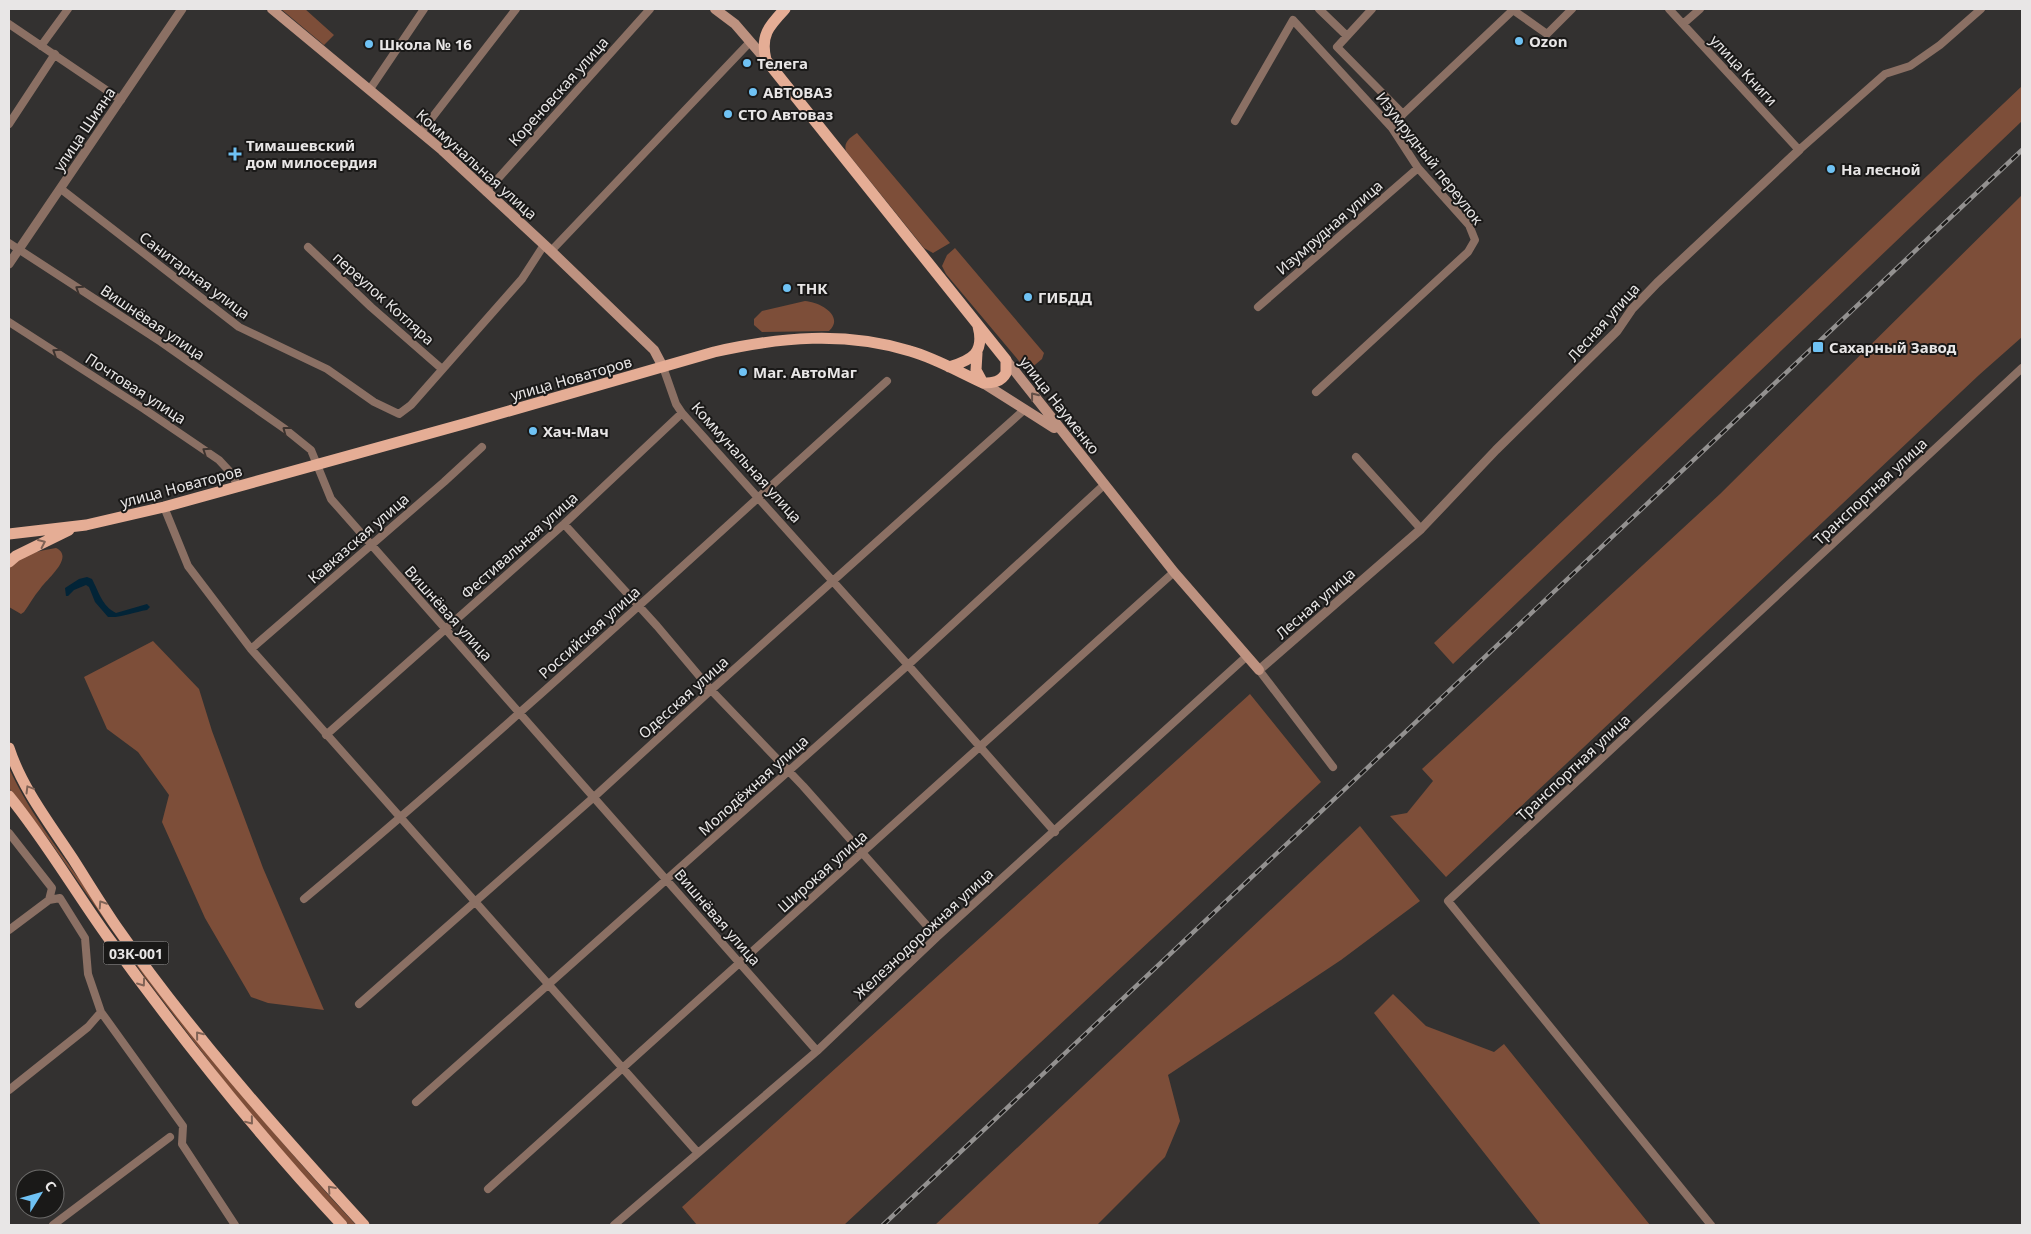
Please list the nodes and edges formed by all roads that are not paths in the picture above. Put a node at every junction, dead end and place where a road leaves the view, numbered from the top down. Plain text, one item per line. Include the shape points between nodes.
1 (68, 9) edge
2 (182, 9) edge
3 (272, 9) edge
4 (424, 9) edge
5 (516, 9) edge
6 (650, 9) edge
7 (715, 9) edge
8 (785, 9) edge
9 (1319, 9) edge
10 (1372, 9) edge
11 (1572, 9) edge
12 (1669, 9) edge
13 (1700, 9) edge
14 (1980, 9) edge
15 (9, 24) edge
16 (1683, 24) junction
17 (1347, 36) junction
18 (750, 42) junction
19 (42, 46) junction
20 (55, 54) junction
21 (766, 60) junction
22 (370, 89) junction
23 (121, 100) junction
24 (1403, 114) junction
25 (1235, 121) dead end
26 (9, 124) edge
27 (1392, 128) junction
28 (421, 132) junction
29 (1799, 150) junction
30 (1418, 168) junction
31 (61, 189) junction
32 (486, 192) junction
33 (9, 243) edge
34 (308, 247) dead end
35 (548, 248) junction
36 (19, 250) junction
37 (9, 264) edge
38 (1258, 307) dead end
39 (9, 322) edge
40 (977, 325) junction
41 (992, 343) junction
42 (978, 348) junction
43 (1006, 360) junction
44 (663, 367) junction
45 (949, 367) junction
46 (2022, 368) edge
47 (442, 369) junction
48 (887, 381) dead end
49 (983, 383) junction
50 (1316, 392) dead end
51 (1025, 409) junction
52 (682, 413) junction
53 (1061, 432) junction
54 (482, 447) dead end
55 (1356, 457) dead end
56 (318, 465) junction
57 (1104, 485) junction
58 (238, 487) junction
59 (758, 498) junction
60 (164, 507) junction
61 (564, 524) junction
62 (77, 526) junction
63 (1421, 530) junction
64 (9, 534) edge
65 (371, 545) junction
66 (9, 562) edge
67 (1174, 572) junction
68 (832, 581) junction
69 (638, 607) junction
70 (445, 630) junction
71 (252, 649) junction
72 (1247, 656) junction
73 (908, 665) junction
74 (1260, 670) junction
75 (710, 690) junction
76 (519, 713) junction
77 (326, 735) junction
78 (9, 748) edge
79 (981, 748) junction
80 (1333, 767) dead end
81 (788, 771) junction
82 (9, 796) edge
83 (594, 797) junction
84 (400, 818) junction
85 (9, 832) edge
86 (1055, 832) junction
87 (861, 853) junction
88 (667, 880) junction
89 (304, 898) dead end
90 (50, 900) junction
91 (475, 901) junction
92 (9, 930) edge
93 (937, 937) junction
94 (741, 964) junction
95 (549, 984) junction
96 (359, 1004) dead end
97 (101, 1012) junction
98 (817, 1050) junction
99 (623, 1068) junction
100 (9, 1090) edge
101 (416, 1102) dead end
102 (170, 1137) dead end
103 (698, 1153) junction
104 (488, 1189) dead end
105 (53, 1225) edge
106 (235, 1225) edge
107 (342, 1225) edge
108 (364, 1225) edge
109 (614, 1225) edge
110 (1711, 1225) edge

1 - 19 street
2 - 23 street, улица Шияна
3 - 22 main road, Коммунальная улица
4 - 22 street
5 - 28 street
6 - 32 street, Кореновская улица
7 - 18 main road, улица Науменко via 735,24
8 - 21 main road via 765,35
9 - 17 street
10 - 17 street
11 - 24 street via 1548,34 1513,10
12 - 16 street, улица Книги
13 - 16 street
14 - 29 street, Лесная улица via 1940,45 1910,66 1885,74
15 - 19 street
16 - 29 street, улица Книги
17 - 24 street via 1337,47
18 - 21 main road, улица Науменко
18 - 35 street
19 - 20 street
20 - 23 street
20 - 26 street
21 - 40 main road, улица Науменко
22 - 28 main road, Коммунальная улица
23 - 31 street, улица Шияна
24 - 27 street
25 - 27 street, Изумрудный переулок via 1292,20
27 - 30 street, Изумрудный переулок
28 - 32 main road, Коммунальная улица
29 - 63 street, Лесная улица via 1657,283 1632,309 1617,332 1496,450
30 - 38 street, Изумрудная улица
30 - 50 street, Изумрудный переулок via 1469,225 1476,240 1468,252
31 - 36 street, улица Шияна
31 - 47 street, Санитарная улица via 238,327 327,369 374,402 400,414 411,406
32 - 35 main road, Коммунальная улица
33 - 36 street, Вишнёвая улица
34 - 47 street, переулок Котляра
35 - 44 main road, Коммунальная улица via 654,350
35 - 47 street
36 - 37 street, улица Шияна
56 -> 36 street, Вишнёвая улица via 311,450 285,429 162,342
58 -> 39 street, Почтовая улица via 232,474 219,460
40 - 41 main road, улица Науменко
40 - 42 main road via 980,335
41 - 42 main road via 986,342
41 - 43 main road, улица Науменко
42 - 45 main road via 965,362
42 - 49 main road via 976,370
43 - 49 main road via 1004,377
53 -> 43 main road, улица Науменко
44 - 45 main road, улица Новаторов via 747,344 826,337 880,342
44 - 52 street, Коммунальная улица
44 - 56 main road, улица Новаторов
45 - 49 main road, улица Новаторов
46 - 110 street, Транспортная улица via 1448,901
48 - 59 street, Российская улица
49 - 51 main road, улица Новаторов
51 - 53 main road, улица Новаторов
51 - 68 street, Одесская улица
52 - 59 street, Коммунальная улица
52 - 61 street, Фестивальная улица
53 - 57 main road, улица Науменко
54 - 65 street, Кавказская улица
55 - 63 street
56 - 58 main road, улица Новаторов
56 - 65 street, Вишнёвая улица via 331,499
57 - 67 main road, улица Науменко
57 - 73 street, Молодёжная улица
58 - 60 main road, улица Новаторов
59 - 68 street, Коммунальная улица
59 - 69 street, Российская улица
60 - 62 main road, улица Новаторов
60 - 71 street via 188,566
61 - 69 street
61 - 70 street, Фестивальная улица
62 - 64 main road, улица Новаторов
66 -> 62 main road
63 - 74 street, Лесная улица
65 - 70 street, Вишнёвая улица
65 - 71 street, Кавказская улица
67 - 72 main road, улица Науменко
67 - 79 street, Широкая улица
68 - 73 street, Коммунальная улица
68 - 75 street, Одесская улица
69 - 75 street
69 - 76 street, Российская улица
70 - 76 street, Вишнёвая улица
70 - 77 street, Фестивальная улица
71 - 77 street
72 - 74 main road, улица Науменко
72 - 86 street, Железнодорожная улица
73 - 79 street, Коммунальная улица
73 - 81 street, Молодёжная улица
74 - 80 street, улица Науменко
75 - 81 street
75 - 83 street, Одесская улица
76 - 83 street, Вишнёвая улица
76 - 84 street, Российская улица
77 - 84 street
108 -> 78 main road, 03К-001 via 230,1073 116,926 26,785
79 - 86 street, Коммунальная улица
79 - 87 street, Широкая улица
81 - 87 street
81 - 88 street, Молодёжная улица
82 -> 107 main road, 03К-001 via 106,934 213,1076 287,1166
83 - 88 street, Вишнёвая улица
83 - 91 street, Одесская улица
84 - 89 street, Российская улица
84 - 91 street
85 - 90 street via 52,888
86 - 93 street, Железнодорожная улица
87 - 93 street
87 - 94 street, Широкая улица
88 - 94 street, Вишнёвая улица
88 - 95 street, Молодёжная улица
90 - 92 street
90 - 97 street via 60,898 85,938 88,974
91 - 95 street
91 - 96 street, Одесская улица
93 - 98 street, Железнодорожная улица
94 - 98 street, Вишнёвая улица
94 - 99 street, Широкая улица
95 - 99 street
95 - 101 street, Молодёжная улица
97 - 100 street via 88,1027
97 - 106 street via 183,1126 182,1144
98 - 103 street, Железнодорожная улица
99 - 103 street
99 - 104 street, Широкая улица
102 - 105 street
103 - 109 street, Железнодорожная улица

